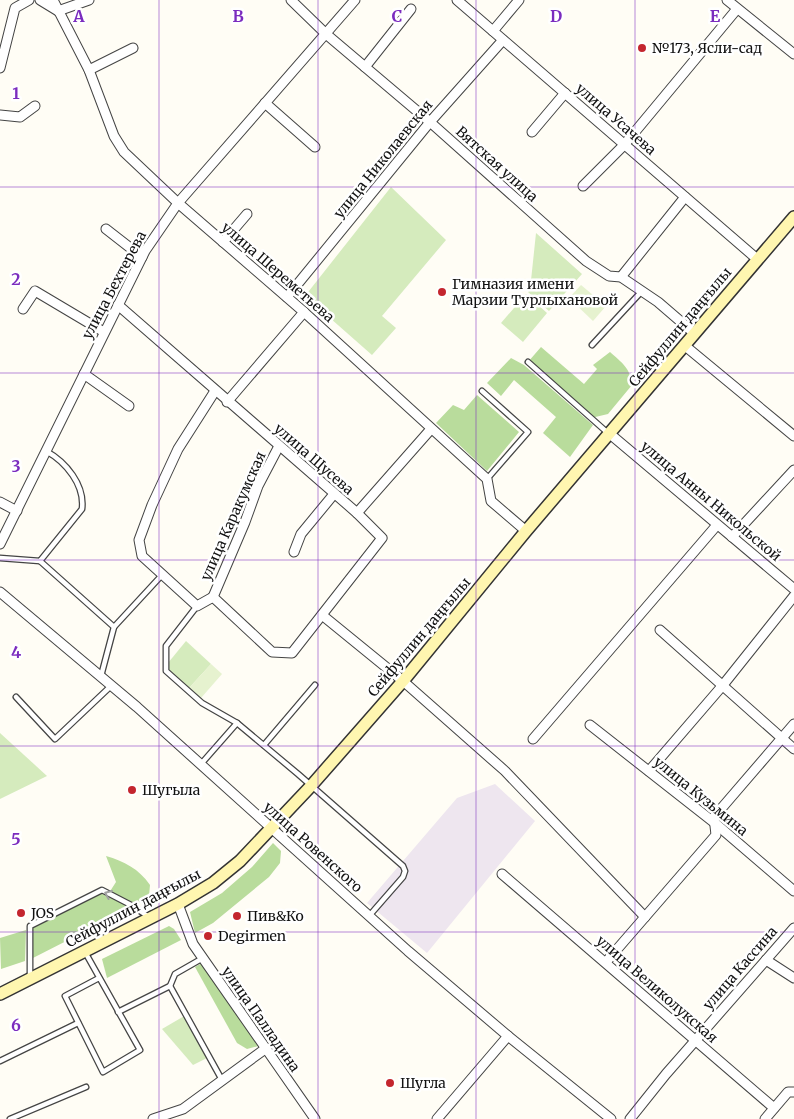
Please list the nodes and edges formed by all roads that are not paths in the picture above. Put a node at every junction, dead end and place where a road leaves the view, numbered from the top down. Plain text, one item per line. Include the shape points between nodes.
1 (29, 0) edge
2 (40, 0) edge
3 (53, 0) edge
4 (90, 0) edge
5 (291, 0) edge
6 (355, 0) edge
7 (457, 0) edge
8 (519, 0) edge
9 (727, 0) edge
10 (411, 9) dead end
11 (737, 9) junction
12 (58, 11) junction
13 (493, 31) junction
14 (326, 34) junction
15 (503, 40) junction
16 (133, 48) dead end
17 (794, 54) edge
18 (365, 67) junction
19 (0, 68) edge
20 (89, 70) junction
21 (564, 93) junction
22 (265, 103) junction
23 (35, 106) dead end
24 (0, 115) edge
25 (430, 122) junction
26 (532, 132) dead end
27 (624, 145) junction
28 (315, 147) dead end
29 (583, 186) dead end
30 (686, 198) junction
31 (178, 203) junction
32 (248, 214) dead end
33 (794, 217) edge
34 (106, 229) dead end
35 (223, 242) junction
36 (142, 257) junction
37 (757, 259) junction
38 (621, 276) junction
39 (642, 291) junction
40 (287, 297) junction
41 (118, 305) junction
42 (23, 309) dead end
43 (304, 312) junction
44 (104, 332) junction
45 (694, 333) junction
46 (592, 345) dead end
47 (684, 346) junction
48 (528, 362) dead end
49 (84, 374) junction
50 (215, 391) junction
51 (482, 391) dead end
52 (227, 402) junction
53 (129, 406) dead end
54 (431, 429) junction
55 (610, 434) junction
56 (794, 436) edge
57 (278, 446) junction
58 (46, 451) junction
59 (794, 470) edge
60 (487, 479) junction
61 (334, 494) junction
62 (0, 502) edge
63 (16, 511) junction
64 (357, 513) junction
65 (717, 525) junction
66 (526, 531) junction
67 (732, 538) junction
68 (0, 544) edge
69 (294, 552) dead end
70 (0, 558) edge
71 (40, 561) junction
72 (163, 575) junction
73 (794, 589) edge
74 (0, 592) edge
75 (794, 596) edge
76 (213, 597) junction
77 (197, 606) junction
78 (322, 615) junction
79 (114, 628) junction
80 (660, 630) dead end
81 (101, 676) junction
82 (403, 680) junction
83 (723, 684) junction
84 (112, 685) junction
85 (315, 685) dead end
86 (16, 697) dead end
87 (237, 723) junction
88 (794, 724) edge
89 (590, 725) dead end
90 (533, 739) dead end
91 (782, 739) junction
92 (264, 745) junction
93 (794, 749) edge
94 (201, 764) junction
95 (649, 771) junction
96 (311, 786) junction
97 (716, 824) junction
98 (273, 828) junction
99 (502, 874) dead end
100 (794, 891) edge
101 (178, 904) junction
102 (368, 916) junction
103 (645, 917) junction
104 (150, 918) junction
105 (794, 928) edge
106 (85, 951) junction
107 (203, 958) junction
108 (766, 960) junction
109 (606, 962) junction
110 (99, 978) junction
111 (794, 978) edge
112 (30, 979) junction
113 (170, 986) junction
114 (0, 994) edge
115 (118, 1012) junction
116 (78, 1023) junction
117 (508, 1036) junction
118 (695, 1041) junction
119 (265, 1049) junction
120 (0, 1062) edge
121 (222, 1080) junction
122 (86, 1087) dead end
123 (794, 1092) edge
124 (774, 1108) junction
125 (10, 1119) edge
126 (153, 1119) edge
127 (315, 1119) edge
128 (437, 1119) edge
129 (611, 1119) edge
130 (630, 1119) edge
131 (765, 1119) edge

1 - 19 street via 15,8
2 - 12 street
3 - 12 street, улица Шереметьева
4 - 12 street
5 - 14 street, Вятская улица
6 - 14 street, улица Бехтерева
7 - 13 street, улица Усачева
8 - 13 street
9 - 11 street
10 - 18 street
11 - 17 street
11 - 27 street
12 - 20 street, улица Шереметьева
13 - 15 street, улица Усачева
14 - 18 street, Вятская улица
14 - 22 street, улица Бехтерева
15 - 21 street, улица Усачева
15 - 25 street, улица Николаевская
16 - 20 street
18 - 25 street, Вятская улица
20 - 31 street, улица Шереметьева via 114,136 124,152
21 - 26 street
21 - 27 street, улица Усачева
22 - 28 street
22 - 31 street, улица Бехтерева
23 - 24 street via 20,117
25 - 38 street, Вятская улица via 586,261 609,276
25 - 40 street, улица Николаевская
27 - 29 street
27 - 30 street, улица Усачева
30 - 37 street, улица Усачева
30 - 38 street
31 - 35 street, улица Шереметьева
31 - 36 street, улица Бехтерева
32 - 35 street
33 - 37 main road, Сейфуллин даңғылы
34 - 36 street
35 - 40 street, улица Шереметьева
36 - 41 street, улица Бехтерева
37 - 45 main road, Сейфуллин даңғылы
38 - 39 street, Вятская улица
39 - 45 street, Вятская улица
39 - 46 lane
40 - 43 street, улица Шереметьева
41 - 44 street, улица Бехтерева
41 - 50 street, улица Щусева
42 - 44 street via 35,291
43 - 52 street
43 - 54 street, улица Шереметьева
44 - 49 street, улица Бехтерева
45 - 47 main road, Сейфуллин даңғылы
47 - 55 main road, Сейфуллин даңғылы
47 - 56 street
48 - 55 lane
49 - 53 street
49 - 58 street, улица Бехтерева
50 - 52 street, улица Щусева
50 - 72 street via 178,449 139,540 142,556
51 - 60 lane via 528,432
52 - 57 street, улица Щусева
54 - 60 street, улица Шереметьева
54 - 64 street
55 - 65 street, улица Анны Никольской
55 - 66 main road, Сейфуллин даңғылы
57 - 61 street, улица Щусева
57 - 76 street, улица Каракумская via 258,486
58 - 63 street, улица Бехтерева
58 - 71 lane via 71,471 84,498 82,509
59 - 67 street
60 - 66 street via 491,501
61 - 64 street, улица Щусева
61 - 69 street via 301,534
62 - 63 street
63 - 68 street, улица Бехтерева
64 - 78 street, улица Щусева via 382,538
65 - 67 street, улица Анны Никольской
65 - 90 street
66 - 82 main road, Сейфуллин даңғылы
67 - 73 street, улица Анны Никольской
70 - 71 lane
71 - 79 lane
72 - 77 street
72 - 79 lane
74 - 81 street, улица Ровенского
75 - 83 street
76 - 77 street
76 - 78 street, улица Щусева via 272,652 292,653
77 - 87 lane via 166,646 166,671 202,703
78 - 82 street
79 - 81 lane
80 - 83 street
81 - 84 street, улица Ровенского
82 - 96 main road, Сейфуллин даңғылы
82 - 103 street via 506,771
83 - 91 street
83 - 95 street
84 - 86 lane via 55,739
84 - 94 street, улица Ровенского
85 - 92 lane
87 - 92 lane
87 - 94 lane
88 - 91 street
89 - 95 street, улица Кузьмина
91 - 93 street
91 - 97 street via 714,817
92 - 96 lane
94 - 98 street, улица Ровенского
95 - 97 street, улица Кузьмина
96 - 98 main road, Сейфуллин даңғылы
96 - 102 lane via 403,866 403,877
97 - 100 street, улица Кузьмина
97 - 103 street via 716,835
98 - 101 main road, Сейфуллин даңғылы via 240,862
98 - 102 street, улица Ровенского
99 - 109 street, улица Великолукская
101 - 104 main road, Сейфуллин даңғылы
101 - 107 street, улица Палладина via 193,944
102 - 117 street, улица Ровенского
103 - 109 street
104 - 106 main road, Сейфуллин даңғылы
104 -> 112 lane via 102,890 30,926
105 - 108 street, улица Кассина
106 - 110 lane
106 - 112 main road, Сейфуллин даңғылы
107 - 113 lane via 175,974
107 - 119 street, улица Палладина
108 - 111 street
108 - 118 street, улица Кассина
109 - 118 street, улица Великолукская
110 - 115 lane
110 - 116 lane via 65,996
112 - 114 main road, Сейфуллин даңғылы
113 - 115 lane
113 - 121 lane
115 - 116 lane via 140,1050 103,1072
116 - 120 lane
117 - 128 street
117 - 129 street, улица Ровенского
118 - 124 street, улица Великолукская
118 - 130 street, улица Кассина
119 - 121 street
119 - 127 street, улица Палладина
121 - 126 street via 183,1109
122 - 125 lane
123 - 124 street via 788,1092
124 - 131 street

